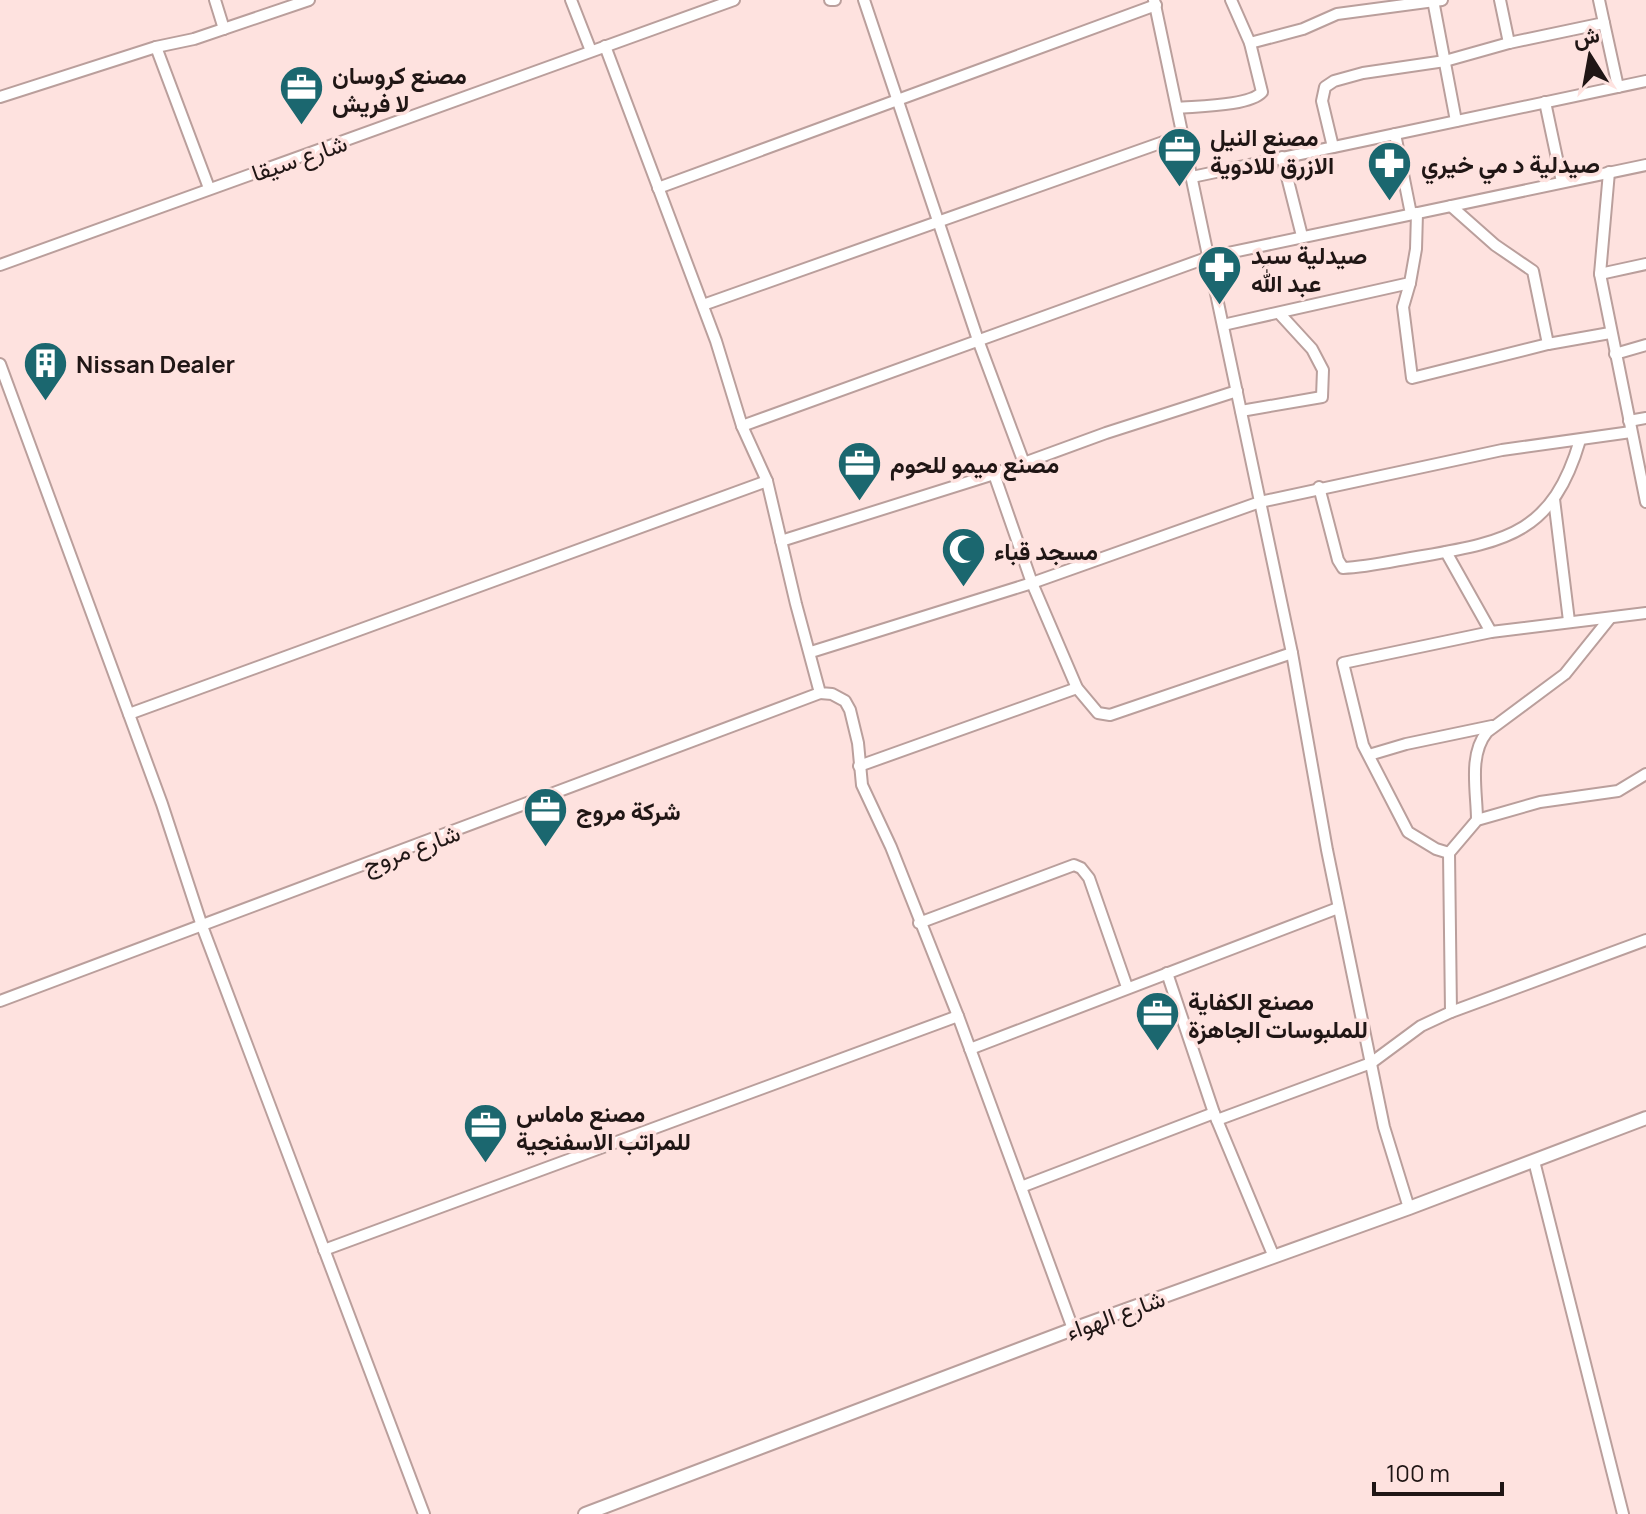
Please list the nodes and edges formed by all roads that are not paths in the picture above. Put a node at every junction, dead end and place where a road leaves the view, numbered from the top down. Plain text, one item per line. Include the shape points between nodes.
1 (215, 0) edge
2 (309, 0) edge
3 (571, 0) edge
4 (734, 0) edge
5 (864, 0) edge
6 (1231, 0) edge
7 (1500, 0) edge
8 (1599, 0) edge
9 (1436, 1) edge
10 (295, 2) edge
11 (1155, 3) edge
12 (1604, 23) junction
13 (224, 29) junction
14 (1250, 43) junction
15 (1509, 43) junction
16 (605, 46) junction
17 (156, 47) junction
18 (591, 51) junction
19 (1445, 61) junction
20 (1646, 81) edge
21 (1618, 87) junction
22 (0, 97) edge
23 (897, 101) junction
24 (1545, 102) junction
25 (1177, 108) junction
26 (1456, 121) junction
27 (1395, 134) junction
28 (1183, 135) junction
29 (1333, 147) junction
30 (1282, 157) junction
31 (1646, 165) edge
32 (1609, 172) junction
33 (1192, 177) junction
34 (1562, 182) junction
35 (209, 188) junction
36 (658, 188) junction
37 (1451, 206) junction
38 (1414, 214) junction
39 (938, 222) junction
40 (1302, 236) junction
41 (1209, 257) junction
42 (1646, 264) edge
43 (0, 265) edge
44 (1600, 274) junction
45 (1410, 283) junction
46 (703, 305) junction
47 (1279, 313) junction
48 (1223, 325) junction
49 (1610, 333) junction
50 (978, 340) junction
51 (1548, 344) junction
52 (1646, 345) edge
53 (1615, 354) junction
54 (0, 364) edge
55 (1237, 391) junction
56 (1241, 411) junction
57 (1646, 418) edge
58 (742, 426) junction
59 (1630, 427) junction
60 (1580, 440) junction
61 (1024, 463) junction
62 (994, 474) junction
63 (767, 481) junction
64 (1319, 487) junction
65 (1554, 499) junction
66 (1260, 502) junction
67 (1646, 502) edge
68 (781, 541) junction
69 (1446, 552) junction
70 (1032, 583) junction
71 (1646, 613) edge
72 (1610, 618) junction
73 (1569, 621) junction
74 (1491, 632) junction
75 (811, 652) junction
76 (1292, 653) junction
77 (1077, 688) junction
78 (820, 693) junction
79 (129, 714) junction
80 (1498, 725) junction
81 (1369, 755) junction
82 (859, 766) junction
83 (1646, 774) edge
84 (1477, 820) junction
85 (1449, 853) junction
86 (1338, 908) junction
87 (919, 923) junction
88 (202, 926) junction
89 (1646, 940) edge
90 (1167, 973) junction
91 (1127, 987) junction
92 (0, 1001) edge
93 (1451, 1012) junction
94 (958, 1016) junction
95 (970, 1049) junction
96 (1371, 1063) junction
97 (1216, 1116) junction
98 (1646, 1118) edge
99 (1534, 1161) junction
100 (1021, 1187) junction
101 (1409, 1208) junction
102 (324, 1250) junction
103 (1274, 1257) junction
104 (1073, 1329) junction
105 (424, 1514) edge
106 (585, 1514) edge
107 (1623, 1514) edge

1 - 13 street
2 - 10 street
3 - 18 street
4 - 16 street, شارع سيقا
5 - 23 street
6 - 14 street
7 - 15 street
8 - 12 street
9 - 14 street via 1337,14
9 - 19 street
10 - 13 street
11 - 23 street
11 - 25 street
12 - 15 street
12 - 21 street
13 - 17 street
14 - 25 street via 1261,82 1259,96
15 - 19 street
16 - 18 street, شارع سيقا
16 - 36 street
17 - 22 street
17 - 35 street
18 - 35 street, شارع سيقا
19 - 26 street
19 - 29 street via 1363,73 1325,87 1322,101
20 - 21 street
21 - 24 street
23 - 36 street
23 - 39 street
24 - 26 street
24 - 34 street
25 - 28 street
26 - 27 street
27 - 29 street
27 - 38 street
28 - 33 street
28 - 39 street
29 - 30 street
30 - 33 street
30 - 40 street
31 - 32 street
32 - 34 street
32 - 44 street
33 - 41 street
34 - 37 street
35 - 43 street, شارع سيقا
36 - 46 street
37 - 38 street
37 - 51 street via 1533,271
38 - 40 street
38 - 45 street via 1416,249
39 - 46 street
39 - 50 street
40 - 41 street
41 - 48 street
41 - 50 street
42 - 44 street
44 - 49 street
45 - 47 street
45 - 51 street via 1403,307 1412,378
46 - 58 street
47 - 48 street
47 - 56 street via 1312,349 1323,370 1322,397
48 - 55 street
49 - 51 street
49 - 53 street
50 - 58 street
50 - 61 street
52 - 53 street
53 - 59 street
54 - 79 street
55 - 56 street
55 - 61 street
56 - 66 street
57 - 59 street
58 - 63 street
59 - 60 street
59 - 67 street
60 - 64 street
60 - 65 street
61 - 62 street
62 - 68 street
62 - 70 street
63 - 68 street
63 - 79 street
64 - 66 street
64 - 69 street via 1343,568
65 - 69 street via 1523,530 1507,538
65 - 73 street
66 - 70 street
66 - 76 street
68 - 75 street
69 - 74 street
70 - 75 street
70 - 77 street
71 - 72 street
72 - 73 street
72 - 80 street via 1565,674
73 - 74 street
74 - 81 street via 1343,663 1356,726
75 - 78 street
76 - 77 street via 1110,715 1098,713
76 - 86 street
77 - 82 street
78 - 82 street via 845,701 850,710
78 - 88 street, شارع مروج
79 - 88 street
80 - 81 street
80 - 84 street via 1476,752
81 - 85 street via 1408,832
82 - 87 street
83 - 84 street via 1618,791 1540,802
84 - 85 street
85 - 93 street
86 - 90 street
86 - 96 street
87 - 91 street via 1074,865 1089,878
87 - 94 street
88 - 92 street, شارع مروج
88 - 102 street
89 - 93 street
90 - 91 street
90 - 97 street
91 - 95 street
93 - 96 street via 1421,1026
94 - 95 street
94 - 102 street
95 - 100 street
96 - 97 street
96 - 101 street
97 - 100 street
97 - 103 street
98 - 99 street, شارع الهواء
99 - 101 street, شارع الهواء
99 - 107 street
100 - 104 street
101 - 103 street, شارع الهواء
102 - 105 street
103 - 104 street, شارع الهواء
104 - 106 street, شارع الهواء

